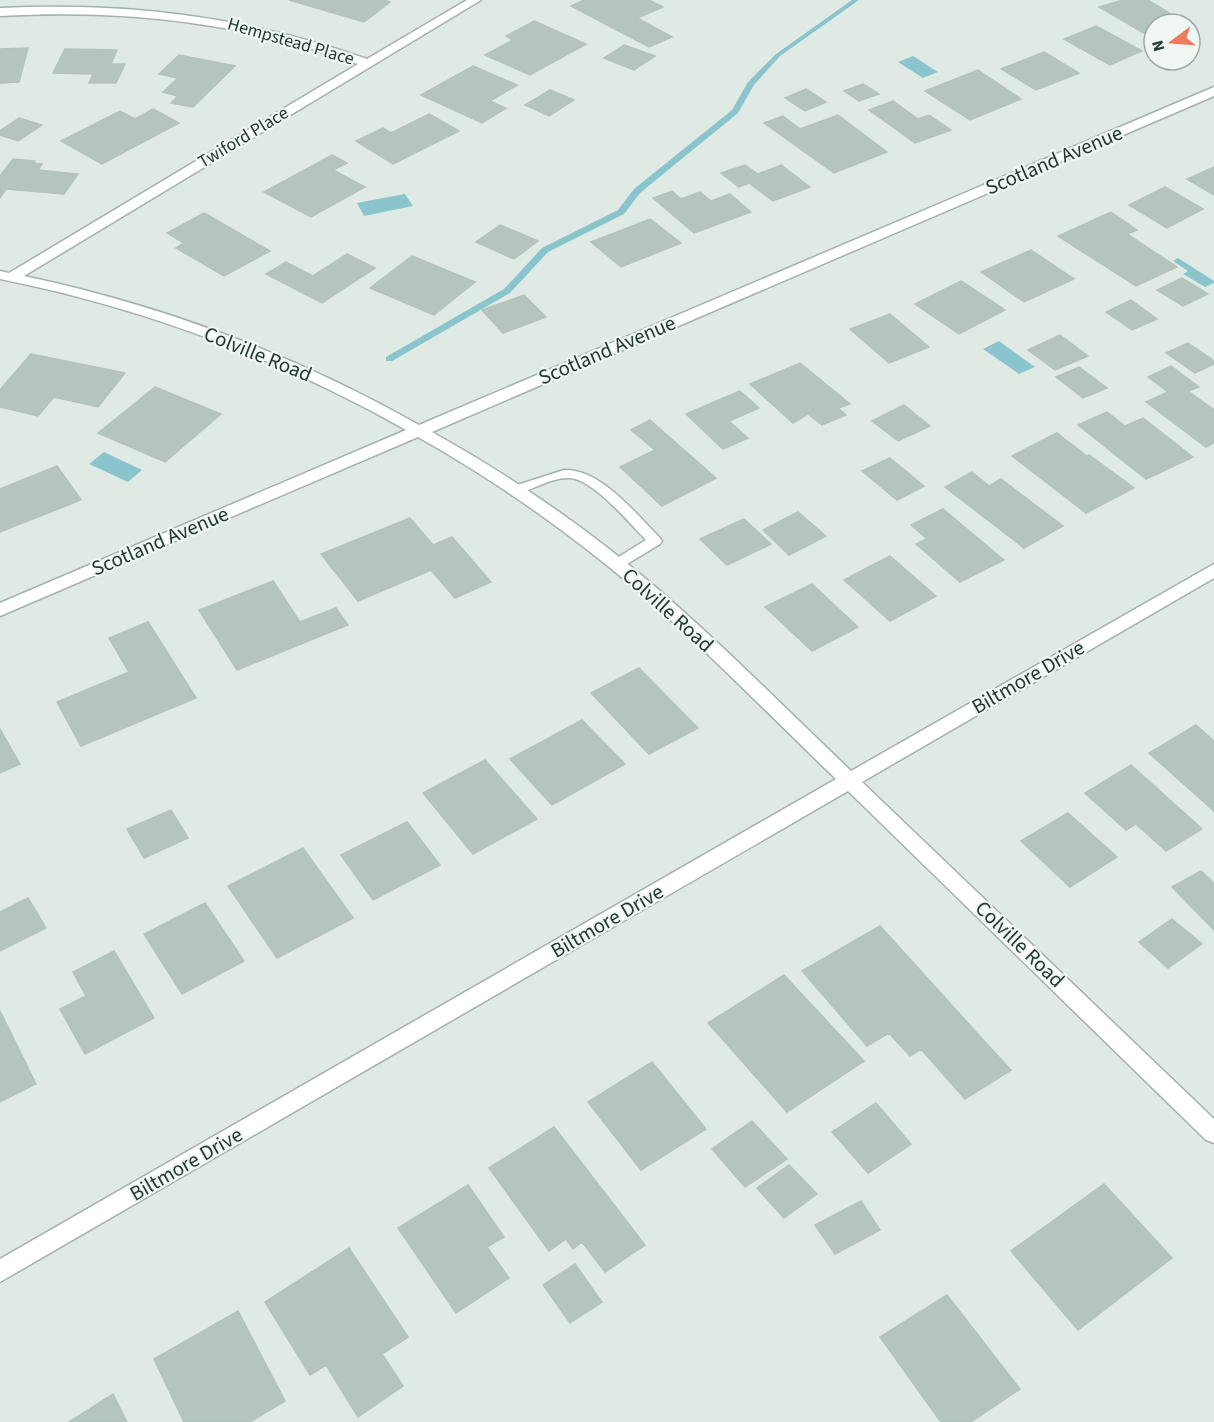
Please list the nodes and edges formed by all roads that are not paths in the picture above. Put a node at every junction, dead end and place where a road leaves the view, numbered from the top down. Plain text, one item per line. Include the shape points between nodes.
1 (475, 0) edge
2 (0, 12) edge
3 (367, 63) junction
4 (1214, 91) edge
5 (6, 276) edge
6 (418, 430) junction
7 (516, 490) junction
8 (617, 564) junction
9 (1214, 570) edge
10 (0, 610) edge
11 (849, 780) junction
12 (1214, 1133) edge
13 (0, 1271) edge

1 - 3 street, Twiford Place
2 - 3 street, Hempstead Place via 89,9 198,17 278,33
3 - 5 street, Twiford Place
4 - 6 street, Scotland Avenue
5 - 6 street, Colville Road via 83,294 231,341 344,389
6 - 7 street, Colville Road
6 - 10 street, Scotland Avenue
7 - 8 street, Colville Road
7 - 8 lane via 571,474 588,479 655,541
8 - 11 street, Colville Road
9 - 11 street, Biltmore Drive
11 - 12 street, Colville Road
11 - 13 street, Biltmore Drive

